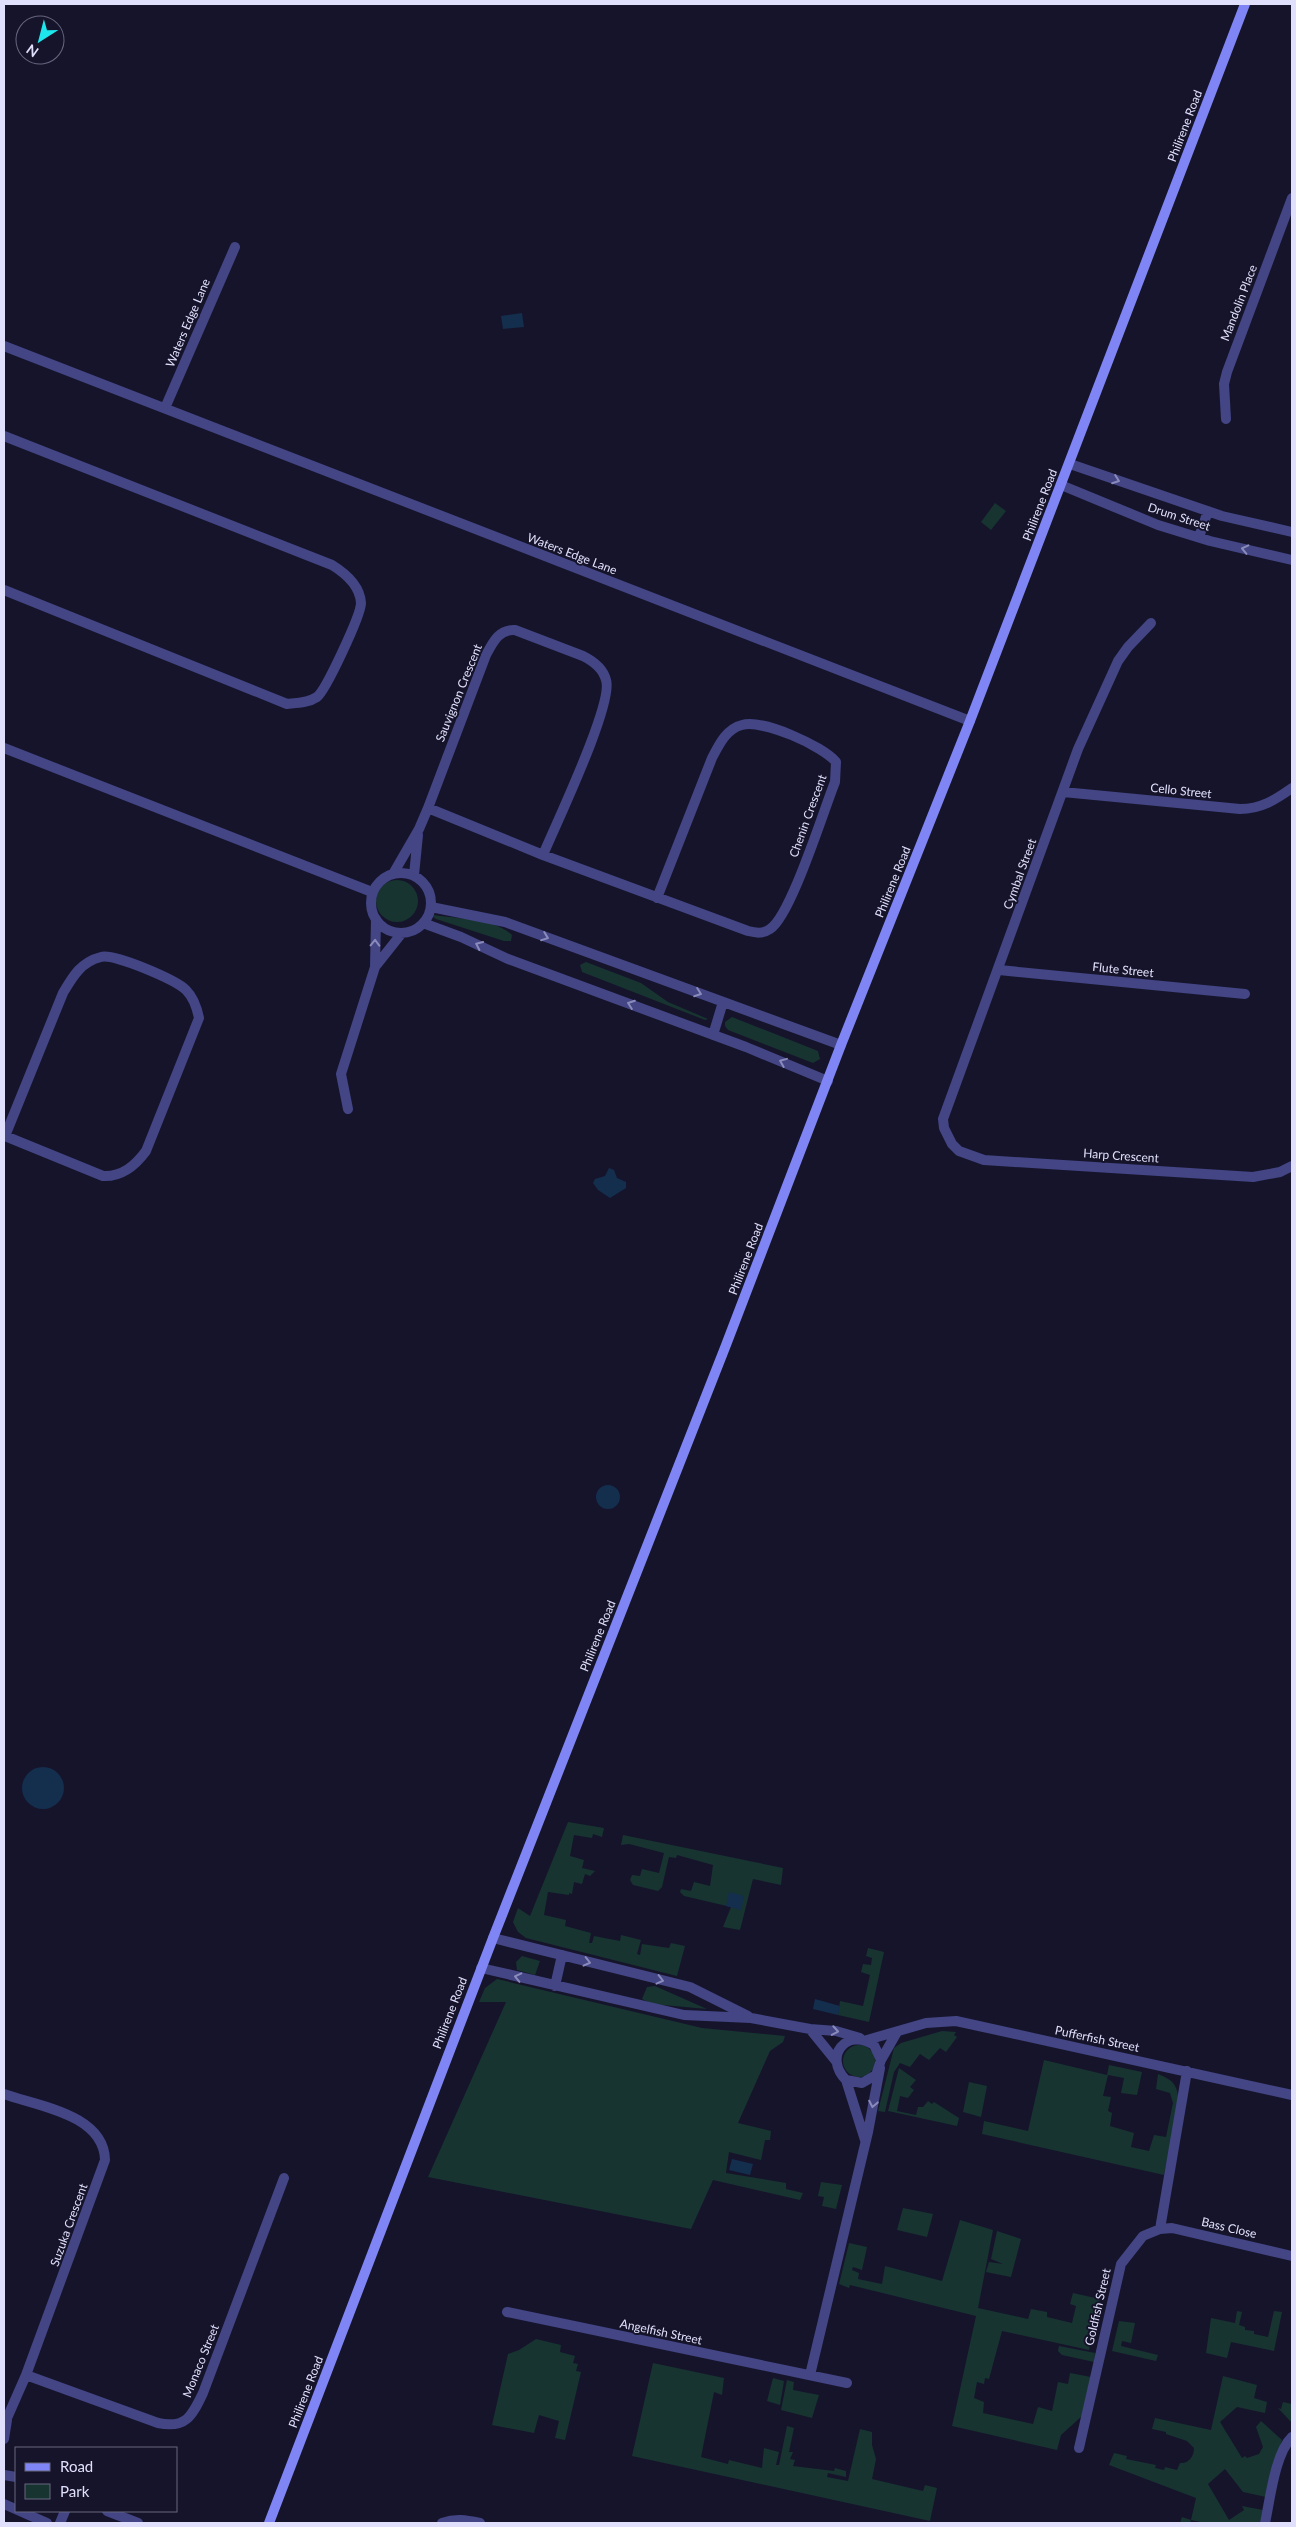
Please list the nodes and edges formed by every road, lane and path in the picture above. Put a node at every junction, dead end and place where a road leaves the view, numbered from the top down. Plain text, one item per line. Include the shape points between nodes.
1 (1245, 4) edge
2 (1292, 198) edge
3 (235, 247) dead end
4 (4, 346) edge
5 (166, 408) junction
6 (1226, 419) dead end
7 (5, 439) edge
8 (1070, 464) junction
9 (1061, 486) junction
10 (1208, 512) junction
11 (1292, 532) edge
12 (1199, 537) junction
13 (1292, 560) edge
14 (4, 590) edge
15 (1151, 623) dead end
16 (970, 721) junction
17 (4, 748) edge
18 (1292, 788) edge
19 (1063, 792) junction
20 (428, 808) junction
21 (419, 829) junction
22 (543, 854) junction
23 (393, 874) junction
24 (414, 875) junction
25 (372, 892) junction
26 (657, 898) junction
27 (431, 906) junction
28 (376, 920) junction
29 (423, 924) junction
30 (402, 933) junction
31 (375, 967) junction
32 (999, 970) junction
33 (1245, 994) dead end
34 (723, 1002) junction
35 (713, 1035) junction
36 (841, 1045) junction
37 (828, 1081) junction
38 (348, 1109) dead end
39 (4, 1136) edge
40 (952, 1144) joint
41 (1292, 1166) edge
42 (493, 1938) junction
43 (562, 1955) junction
44 (481, 1968) junction
45 (555, 1986) junction
46 (751, 2018) junction
47 (810, 2029) junction
48 (897, 2032) junction
49 (864, 2039) junction
50 (836, 2061) junction
51 (881, 2064) junction
52 (1187, 2071) junction
53 (846, 2080) junction
54 (4, 2094) edge
55 (1292, 2096) edge
56 (864, 2140) junction
57 (284, 2178) dead end
58 (1160, 2228) junction
59 (1292, 2256) edge
60 (507, 2312) dead end
61 (26, 2375) junction
62 (810, 2375) junction
63 (847, 2383) dead end
64 (6, 2422) edge
65 (1292, 2437) edge
66 (4, 2439) edge
67 (1079, 2448) dead end
68 (22, 2512) edge
69 (110, 2512) edge
70 (47, 2523) edge
71 (138, 2523) edge
72 (269, 2523) edge
73 (442, 2523) edge
74 (480, 2523) edge
75 (1265, 2523) edge

1 - 8 street, Philirene Road
2 - 6 street, Mandolin Place via 1227,372 1224,384
3 - 5 street, Waters Edge Lane
4 - 5 street, Waters Edge Lane
5 - 16 street, Waters Edge Lane
7 - 14 street via 332,565 352,582 359,593 361,605 330,677 318,696 304,703 287,704
8 - 9 street, Philirene Road
8 -> 10 street, Drum Street
9 - 12 street, Drum Street via 1158,525
9 - 16 street, Philirene Road
10 - 11 street, Drum Street
10 - 12 street
13 -> 12 street, Drum Street
15 - 19 street, Cymbal Street via 1118,661 1078,749
16 - 36 street, Philirene Road
17 - 25 street
18 - 19 street, Cello Street via 1267,805 1240,810
19 - 32 street, Cymbal Street
20 - 21 street, Sauvignon Crescent
20 - 22 street, Chenin Crescent
20 - 22 street, Sauvignon Crescent via 486,655 500,633 516,630 583,656 593,661 606,680 605,701
21 - 23 street, Sauvignon Crescent
21 - 24 street, Sauvignon Crescent
22 - 26 street, Chenin Crescent
23 - 24 street
23 - 25 street via 380,880
24 - 27 street via 427,888
25 - 28 street via 371,906
26 - 26 street, Chenin Crescent via 748,931 760,933 770,929 782,916 790,898 835,782 836,762 808,742 762,726 742,725 732,730 712,758
27 - 29 street
27 -> 34 street via 505,922
28 - 30 street via 387,930
31 -> 28 street
29 - 30 street
35 -> 29 street
30 - 31 street
31 - 38 street via 341,1074
32 - 33 street, Flute Street
32 - 40 street, Cymbal Street via 943,1118
34 - 35 street
34 - 36 street
37 -> 35 street
36 - 37 street, Philirene Road
37 - 42 street, Philirene Road
39 - 39 street via 103,1176 124,1172 138,1161 146,1151 199,1018 196,1005 186,990 167,978 109,955 89,962 75,972 63,993
40 - 41 street, Harp Crescent via 959,1151 984,1160 1223,1176 1266,1176
42 - 43 street
42 - 44 street, Philirene Road
43 - 45 street
43 -> 46 street via 690,1987
45 -> 44 street
44 - 72 street, Philirene Road
45 - 46 street via 684,2015
46 - 47 street
47 -> 49 street via 836,2031
47 - 50 street
48 - 49 street, Pufferfish Street
48 - 51 street
48 - 52 street, Pufferfish Street via 926,2023 956,2022
49 - 50 street, Pufferfish Street via 846,2042
49 - 51 street via 874,2045
50 - 53 street
51 - 53 street via 876,2075 862,2083
51 -> 56 street
52 - 55 street, Pufferfish Street
52 - 58 street
53 - 56 street
54 - 61 street, Suzuka Crescent via 78,2120 96,2135 105,2150 100,2177
56 - 62 street
57 - 61 street, Monaco Street via 203,2393 184,2422 168,2426
58 - 59 street, Bass Close
58 - 67 street, Goldfish Street via 1143,2236 1120,2264
60 - 62 street, Angelfish Street
61 - 64 street, Suzuka Crescent
62 - 63 street, Angelfish Street
64 - 66 street, Suzuka Crescent
65 - 75 street via 1279,2462
68 - 70 street
69 - 71 street
73 - 74 street via 452,2520

